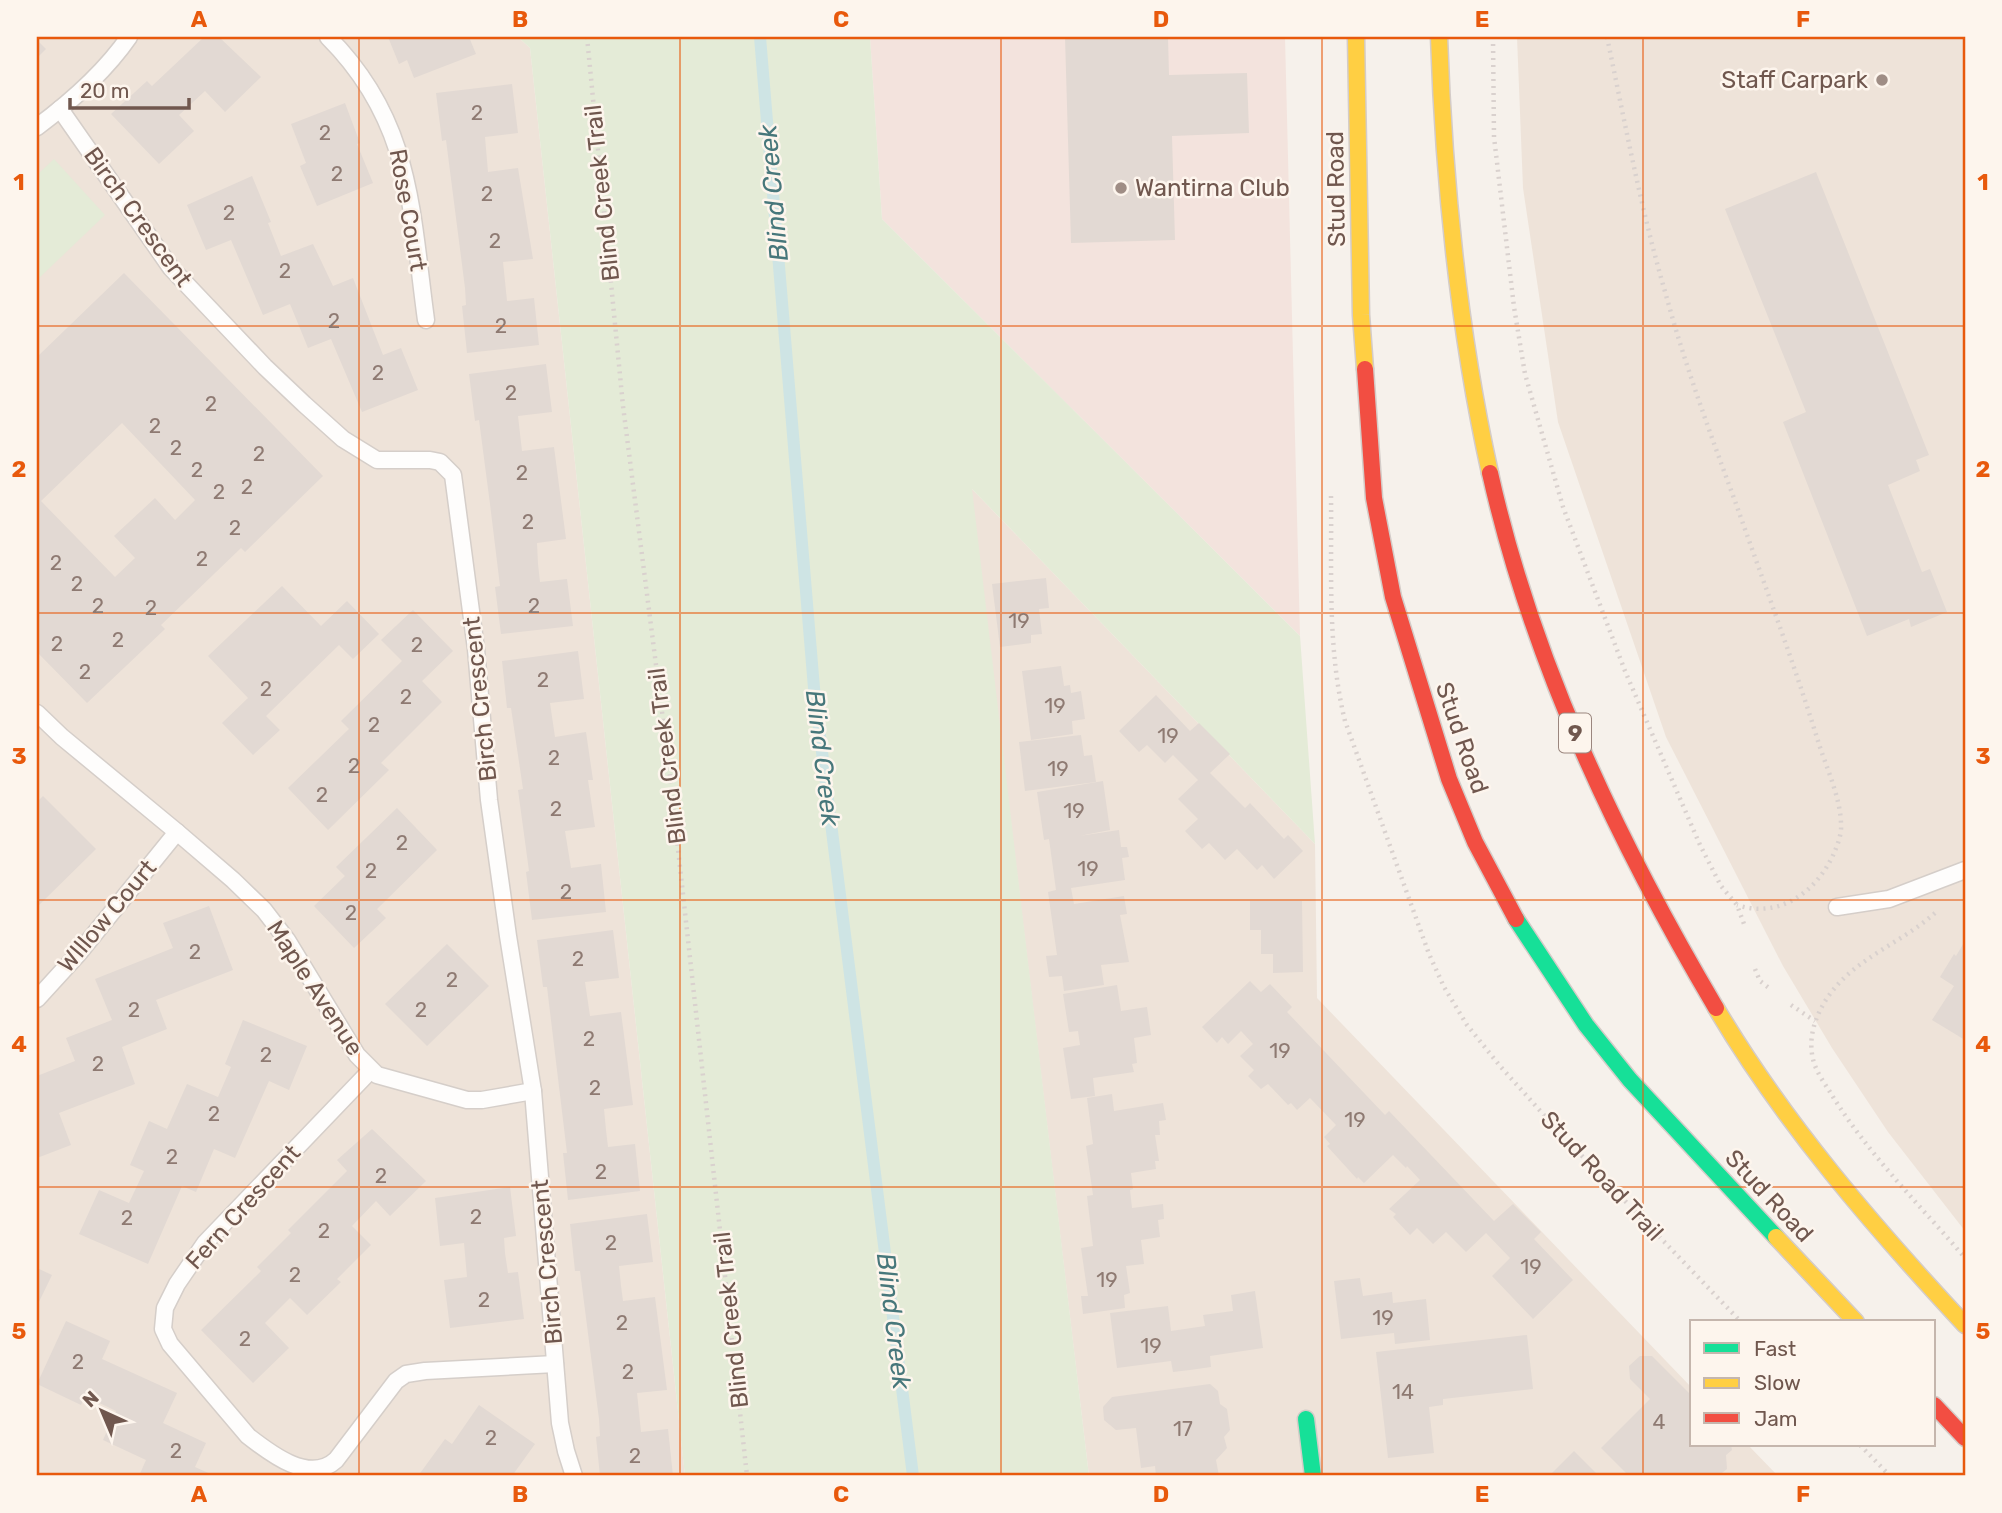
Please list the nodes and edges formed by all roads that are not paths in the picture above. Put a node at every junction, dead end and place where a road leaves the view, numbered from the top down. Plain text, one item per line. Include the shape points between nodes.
1 (129, 37) edge
2 (328, 37) edge
3 (1356, 37) edge
4 (1439, 37) edge
5 (60, 109) junction
6 (37, 127) edge
7 (426, 320) dead end
8 (37, 713) edge
9 (177, 832) junction
10 (1965, 870) edge
11 (1837, 907) dead end
12 (37, 999) edge
13 (370, 1070) junction
14 (534, 1091) junction
15 (1854, 1320) edge
16 (1965, 1325) edge
17 (555, 1364) junction
18 (1936, 1407) edge
19 (1306, 1419) dead end
20 (1965, 1438) edge
21 (575, 1476) edge
22 (1313, 1476) edge

1 - 5 lane
2 - 7 lane, Rose Court via 356,68 396,141 408,188
3 - 15 main road, Stud Road via 1361,315 1374,498 1393,597 1449,779 1509,908 1586,1025 1678,1133
4 - 16 main road, 9 via 1447,182 1473,384 1513,559 1556,689 1629,854 1744,1052 1864,1212
5 - 6 lane
5 - 14 lane, Birch Crescent via 171,268 304,404 343,439 377,460 430,460 440,462 453,475 476,649 489,800
8 - 9 lane, Maple Avenue
9 - 12 lane, WIllow Court
9 - 13 lane, Maple Avenue via 264,910
10 - 11 lane via 1889,899
13 - 14 lane, Maple Avenue via 467,1100
13 - 17 lane, Fern Crescent via 205,1243 165,1308 163,1329 170,1344 248,1436 311,1470 328,1467 336,1460 388,1390 406,1374
14 - 17 lane, Birch Crescent
17 - 21 lane, Birch Crescent via 560,1423
18 - 20 main road
19 - 22 main road

